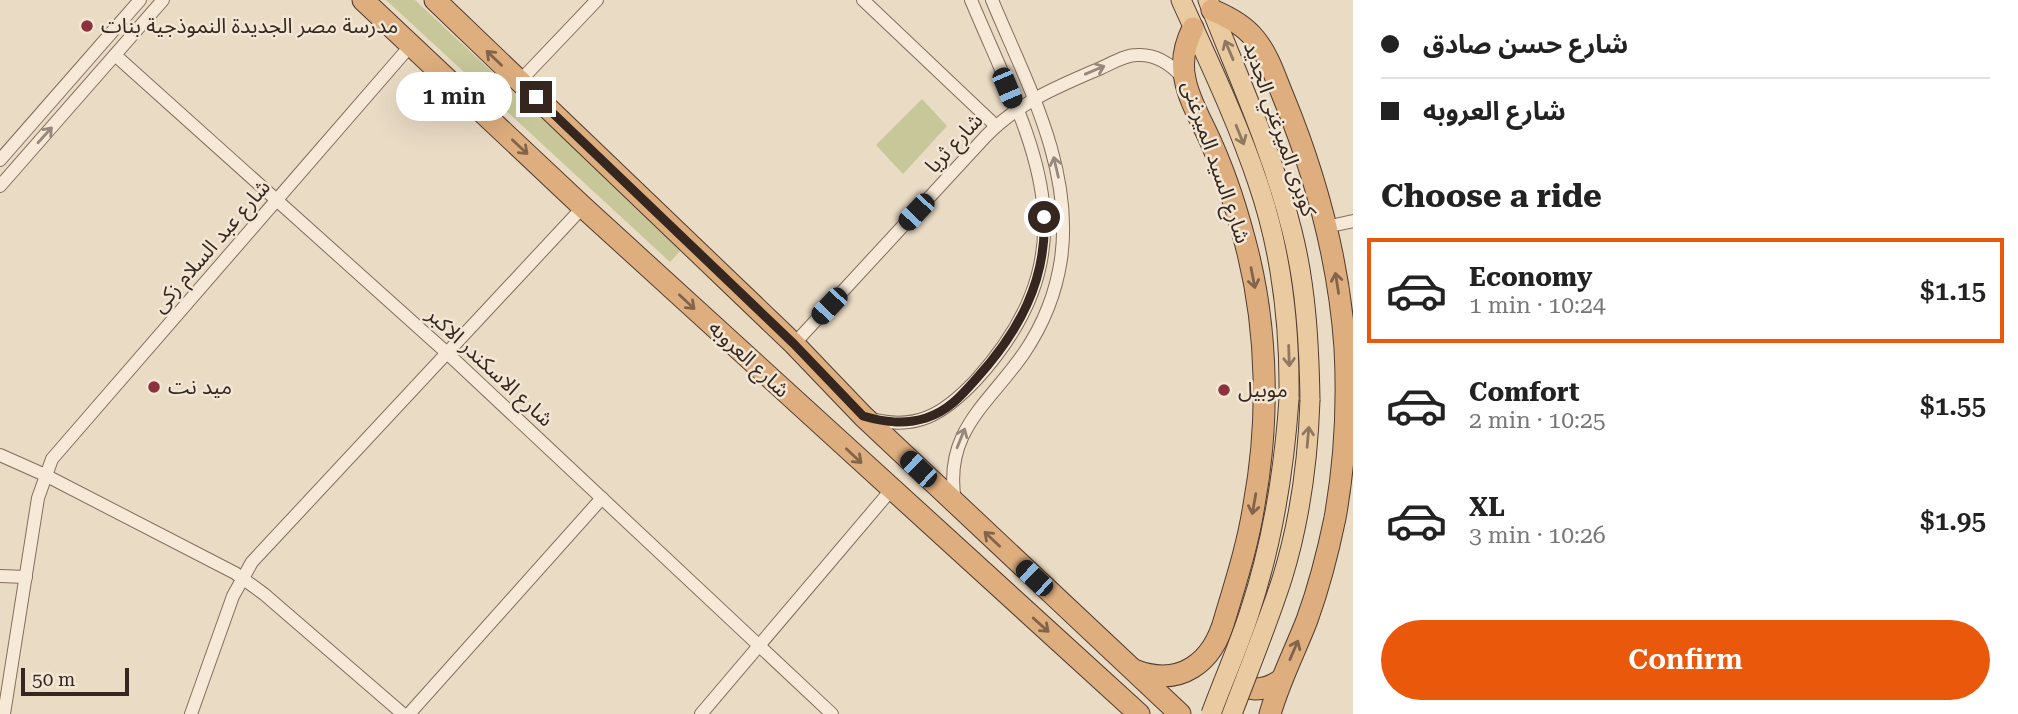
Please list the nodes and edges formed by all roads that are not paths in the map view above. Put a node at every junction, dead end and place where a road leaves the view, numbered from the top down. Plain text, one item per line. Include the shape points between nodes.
1 (140, 0) edge
2 (163, 0) edge
3 (363, 0) edge
4 (435, 0) edge
5 (597, 0) edge
6 (863, 0) edge
7 (971, 0) edge
8 (992, 0) edge
9 (1181, 0) edge
10 (1210, 5) edge
11 (1193, 28) junction
12 (411, 45) junction
13 (115, 55) junction
14 (1185, 79) junction
15 (519, 82) junction
16 (55, 97) junction
17 (1033, 99) junction
18 (69, 109) junction
19 (1017, 109) junction
20 (996, 126) junction
21 (0, 160) edge
22 (0, 186) edge
23 (276, 200) junction
24 (583, 207) junction
25 (1353, 222) edge
26 (1326, 226) junction
27 (794, 344) junction
28 (447, 353) junction
29 (863, 416) junction
30 (0, 455) edge
31 (45, 475) junction
32 (891, 490) junction
33 (602, 498) junction
34 (955, 505) junction
35 (0, 576) edge
36 (26, 577) junction
37 (242, 577) junction
38 (1216, 644) junction
39 (760, 646) junction
40 (1132, 669) junction
41 (1282, 679) junction
42 (4, 714) edge
43 (191, 714) edge
44 (403, 714) edge
45 (410, 714) edge
46 (701, 714) edge
47 (832, 714) edge
48 (1139, 714) edge
49 (1180, 714) edge
50 (1211, 714) edge
51 (1232, 714) edge
52 (1270, 714) edge

1 - 16 street
2 - 13 street
3 - 12 highway, شارع العروبه
15 -> 4 highway, شارع العروبه
5 - 15 street
6 - 20 street
7 - 19 street
8 - 17 street
9 - 11 main road
10 - 26 highway via 1237,22 1264,51 1305,154
51 -> 10 main road, كوبرى الميرغني الجديد, bridge via 1271,611 1295,530 1309,433 1309,349 1302,278 1281,188
11 - 14 highway, شارع السيد الميرغنى via 1184,58
11 -> 50 main road, كوبرى الميرغني الجديد, bridge via 1244,143 1268,212 1281,274 1290,368 1283,461 1269,539 1248,615
12 - 23 street, شارع عبد السلام زكى
12 -> 24 highway, شارع العروبه
13 - 18 street
13 - 23 street, شارع الاسكندر الاكبر
17 -> 14 street, شارع ثريا via 1132,55 1161,60
14 -> 38 highway, شارع السيد الميرغنى via 1239,221 1255,292 1263,366 1263,438 1254,506
15 - 27 highway, شارع العروبه
16 - 18 street
16 - 21 street
17 - 19 street, شارع ثريا
34 -> 17 street via 953,466 964,429 1030,344 1048,308 1059,270 1060,190 1050,143
22 -> 18 street
19 - 20 street, شارع ثريا
19 - 29 street via 1038,173 1045,225 1037,278 1021,319 991,363 947,408 903,422
20 - 27 street, شارع ثريا
23 - 28 street, شارع الاسكندر الاكبر
23 - 31 street, شارع عبد السلام زكى via 59,449
24 - 28 street
24 -> 32 highway, شارع العروبه
25 - 26 street
41 -> 26 highway via 1308,616 1327,551 1344,450 1345,348
27 - 29 highway, شارع العروبه
28 - 33 street, شارع الاسكندر الاكبر
28 - 37 street via 259,553
29 - 34 highway, شارع العروبه
30 - 31 street
31 - 36 street, شارع عبد السلام زكى
31 - 37 street
32 - 39 street
32 -> 48 highway, شارع العروبه
33 - 39 street, شارع الاسكندر الاكبر
33 - 45 street
40 -> 34 highway, شارع العروبه
35 - 36 street
36 - 42 street, شارع عبد السلام زكى
37 - 43 street
37 - 44 street
38 - 40 highway, شارع السيد الميرغنى via 1185,671 1158,676
38 - 41 highway via 1217,662 1234,684 1259,690
39 - 46 street
39 - 47 street, شارع الاسكندر الاكبر
40 - 49 highway, شارع العروبه
41 - 52 highway

